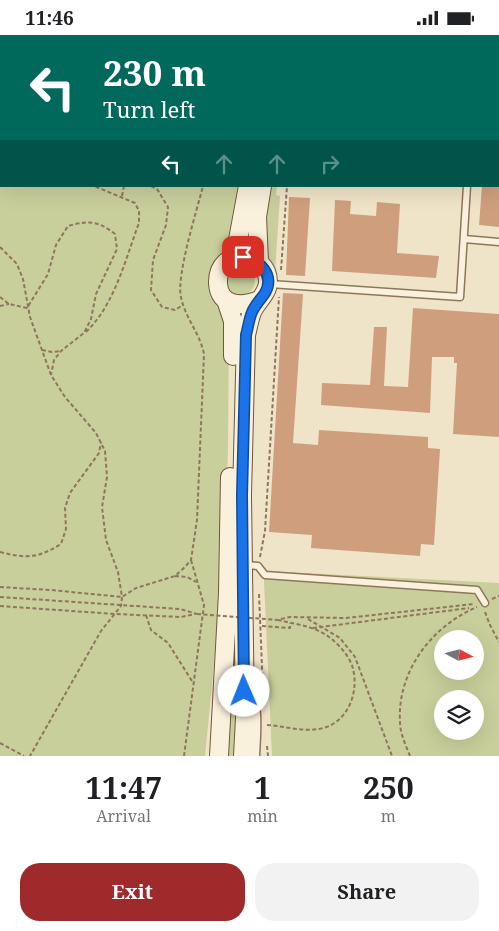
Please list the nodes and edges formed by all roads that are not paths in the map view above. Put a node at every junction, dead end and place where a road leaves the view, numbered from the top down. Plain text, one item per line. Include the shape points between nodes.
1 (248, 187) edge
2 (262, 187) edge
3 (467, 187) edge
4 (464, 239) junction
5 (499, 242) edge
6 (235, 256) junction
7 (259, 262) junction
8 (274, 284) junction
9 (259, 300) junction
10 (226, 301) junction
11 (251, 566) junction
12 (485, 603) road end
13 (244, 678) junction
14 (219, 756) edge
15 (243, 756) edge
16 (253, 756) edge

1 - 6 street
2 - 7 street via 257,217
3 - 4 lane
4 - 5 lane
4 - 8 lane via 460,297
6 - 7 street
6 - 10 street via 220,271 219,292
7 - 8 street
8 - 9 street
9 - 10 street via 247,305
9 - 11 street via 246,335 242,495
10 - 14 street via 234,332 228,593
11 - 12 lane via 265,575 477,590
11 - 13 street
13 - 15 street
13 - 16 street via 254,705

